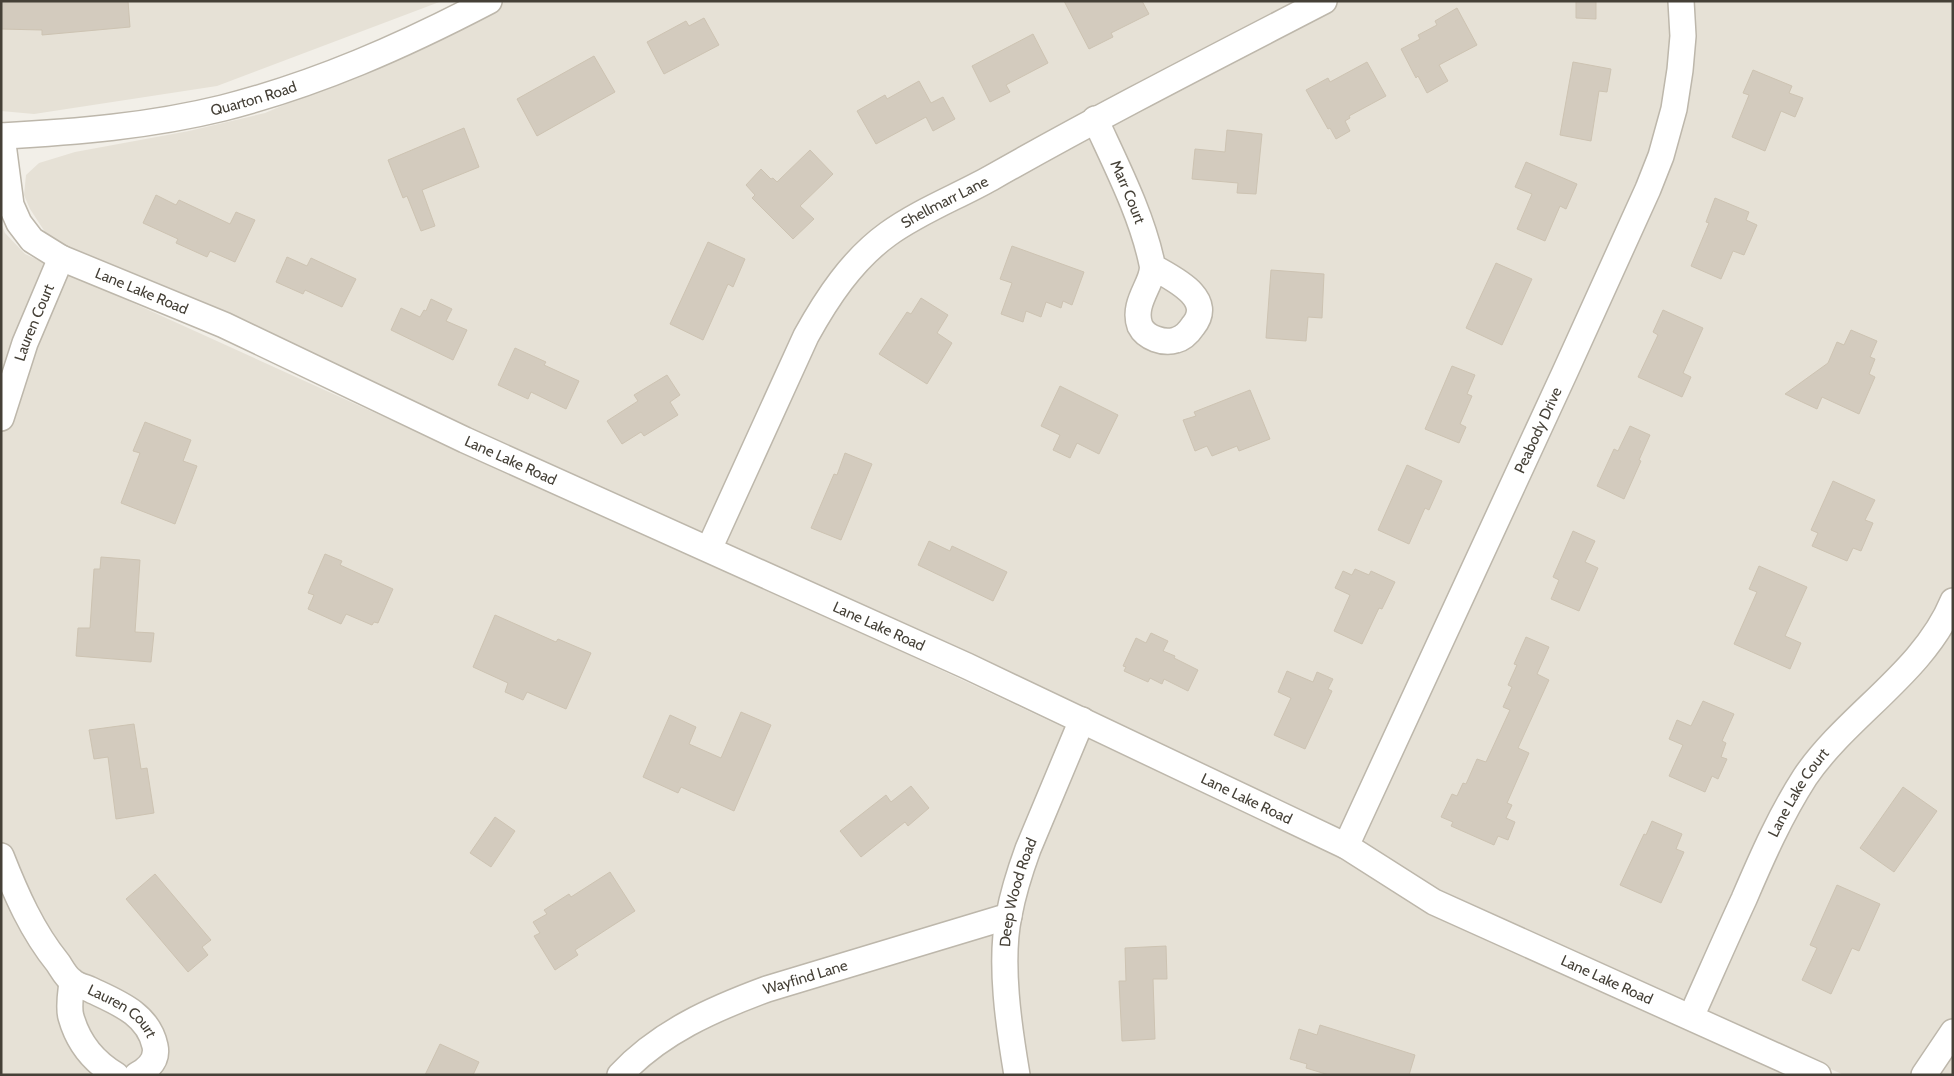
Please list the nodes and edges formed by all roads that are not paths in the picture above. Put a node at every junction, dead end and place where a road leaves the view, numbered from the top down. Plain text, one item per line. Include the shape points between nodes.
1 (489, 1) edge
2 (1324, 1) edge
3 (1681, 1) edge
4 (1095, 119) junction
5 (2, 136) edge
6 (61, 258) junction
7 (1153, 267) dead end
8 (1, 418) edge
9 (709, 549) junction
10 (1953, 601) edge
11 (1082, 720) junction
12 (1346, 846) junction
13 (1, 856) edge
14 (1008, 916) junction
15 (72, 982) junction
16 (1691, 1017) junction
17 (1953, 1032) edge
18 (116, 1075) edge
19 (137, 1075) edge
20 (620, 1075) edge
21 (1017, 1075) edge
22 (1818, 1075) edge
23 (1924, 1075) edge

1 - 5 street, Quarton Road via 370,59 324,77 222,108 101,129
2 - 4 street, Shellmarr Lane
3 - 12 street, Peabody Drive via 1683,36 1680,70 1674,109 1658,164
4 - 7 street, Marr Court via 1136,212
4 - 9 street, Shellmarr Lane via 888,234 851,269 823,306 806,336
5 - 6 street, Lane Lake Road via 11,205 19,223 32,240
6 - 8 street, Lauren Court via 25,343
6 - 9 street, Lane Lake Road via 224,325 465,440
9 - 11 street, Lane Lake Road
10 - 16 street, Lane Lake Court via 1924,648 1828,748 1806,777 1766,848
11 - 12 street, Lane Lake Road
11 - 14 street, Deep Wood Road via 1028,849
12 - 16 street, Lane Lake Road via 1434,902
13 - 15 street, Lauren Court via 42,944
14 - 20 street, Wayfind Lane via 730,1003 687,1023 633,1061
14 - 21 street, Deep Wood Road via 1006,971
15 - 18 street, Lauren Court via 70,1016 85,1048 100,1065
15 - 19 street, Lauren Court via 116,1002 148,1025 156,1048 155,1056 148,1069
16 - 22 street, Lane Lake Road
17 - 23 street

